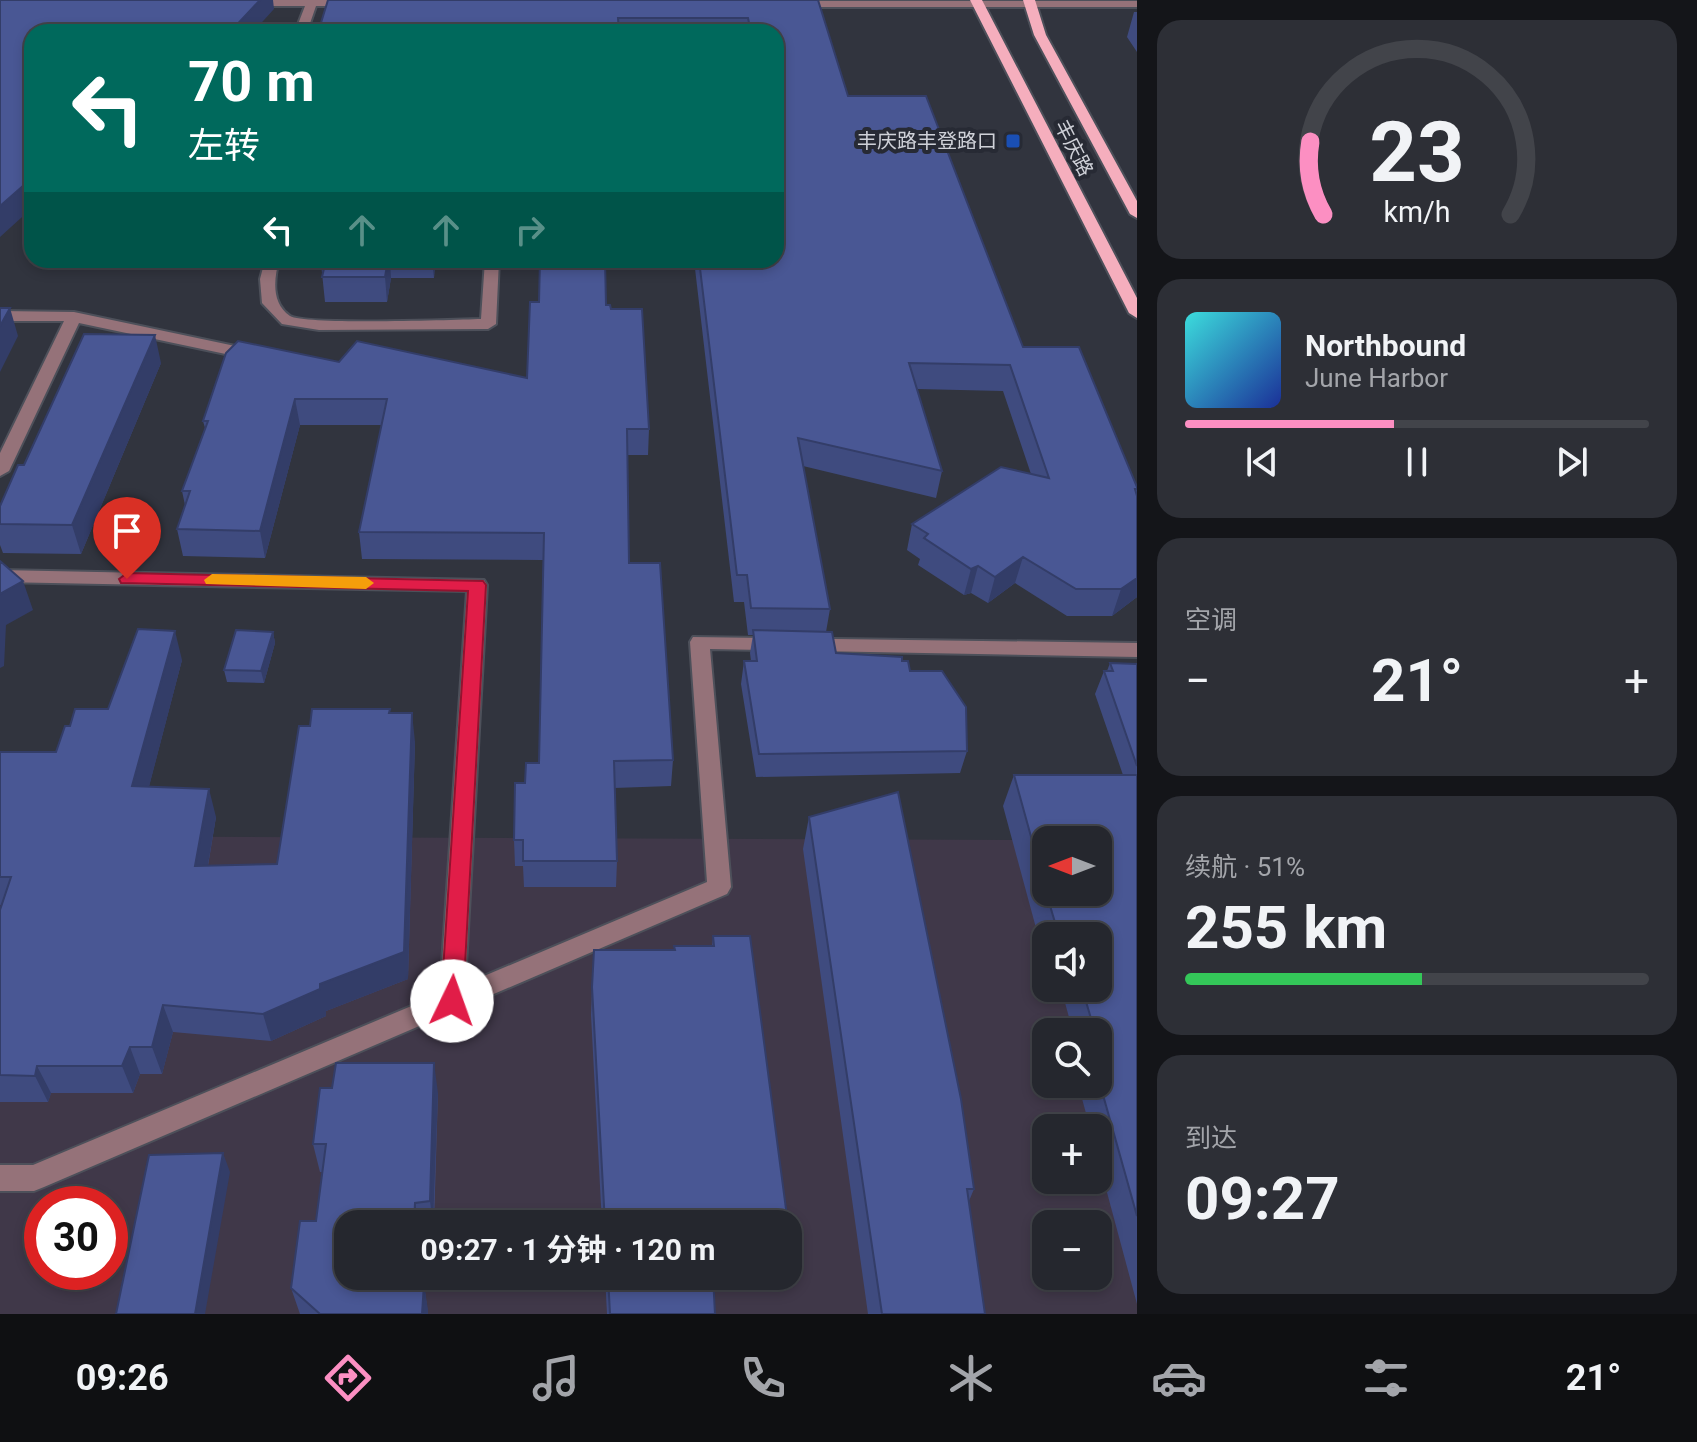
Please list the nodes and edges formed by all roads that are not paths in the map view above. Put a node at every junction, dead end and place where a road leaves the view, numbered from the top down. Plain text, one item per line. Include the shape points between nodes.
1 (977, 2) edge
2 (1030, 2) edge
3 (234, 3) edge
4 (312, 3) junction
5 (359, 3) edge
6 (772, 4) edge
7 (1137, 4) edge
8 (304, 24) edge
9 (1137, 214) edge
10 (270, 268) edge
11 (492, 268) edge
12 (1137, 313) edge
13 (0, 316) edge
14 (74, 317) junction
15 (274, 359) edge
16 (0, 471) edge
17 (0, 576) edge
18 (1137, 650) edge
19 (452, 1001) junction
20 (0, 1178) edge

1 - 2 street
1 - 6 street
1 - 12 main road, 丰庆路
2 - 7 street
2 - 9 main road, 丰庆路 via 1040,35
3 - 4 street
4 - 5 street
4 - 8 street
10 - 11 street via 270,303 287,321 319,325 488,324
13 - 14 street
14 - 15 street
14 - 16 street
17 - 19 street via 477,585
18 - 19 street via 700,642 719,887
19 - 20 street via 34,1178

